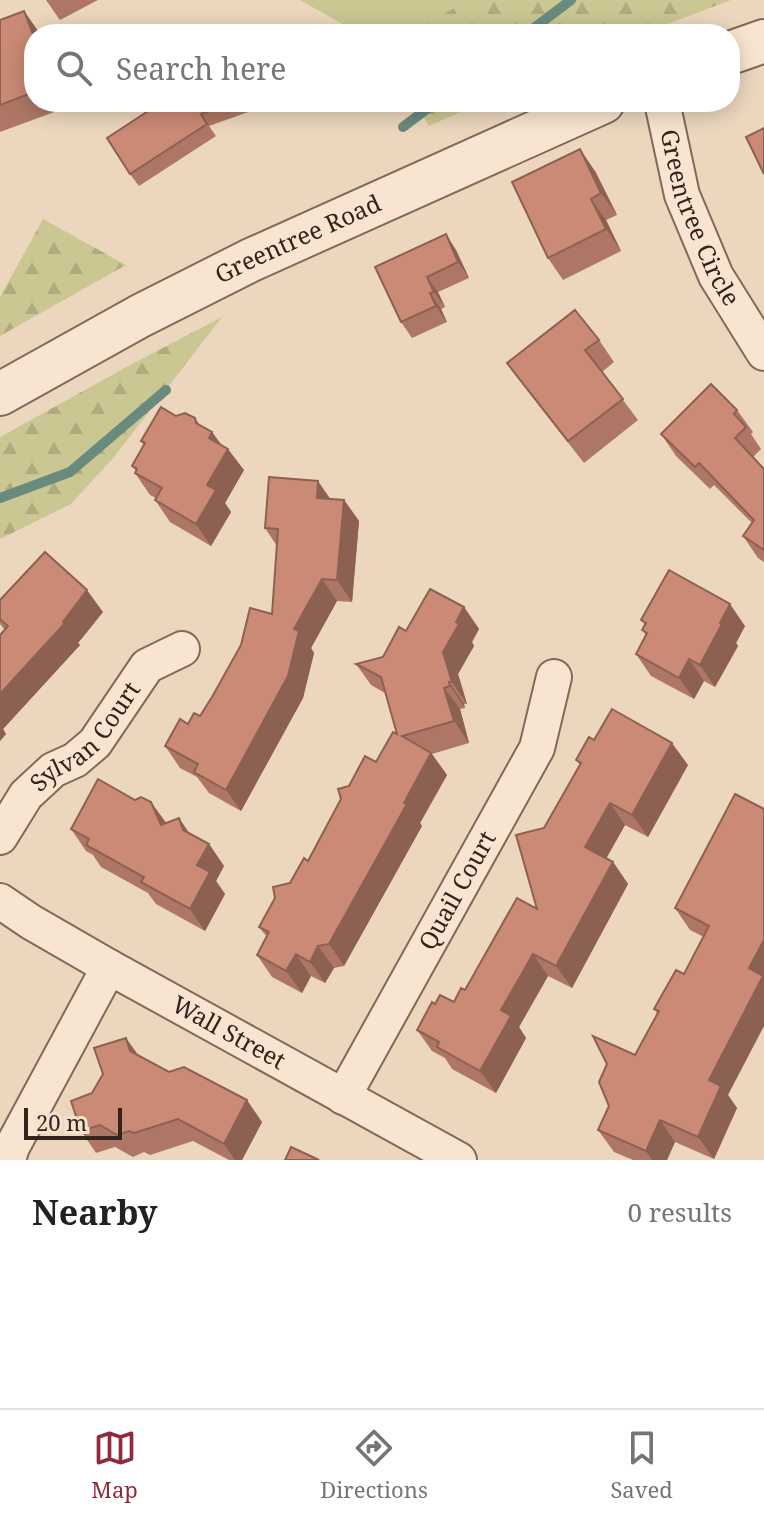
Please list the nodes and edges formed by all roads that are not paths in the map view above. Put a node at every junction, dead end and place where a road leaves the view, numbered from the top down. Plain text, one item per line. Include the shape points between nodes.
1 (764, 41) edge
2 (740, 49) edge
3 (581, 112) edge
4 (664, 112) edge
5 (759, 334) edge
6 (0, 394) edge
7 (182, 649) dead end
8 (554, 677) dead end
9 (0, 837) edge
10 (0, 901) edge
11 (109, 967) junction
12 (343, 1097) junction
13 (8, 1160) edge
14 (459, 1160) edge

1 - 2 street
3 - 6 street, Greentree Road via 251,260
4 - 5 street, Greentree Circle via 682,195 716,276
7 - 9 street, Sylvan Court via 147,666 95,743 26,795
8 - 12 street, Quail Court via 537,748
10 - 11 street, Wall Street
11 - 12 street, Wall Street
11 - 13 street
12 - 14 street, Wall Street

